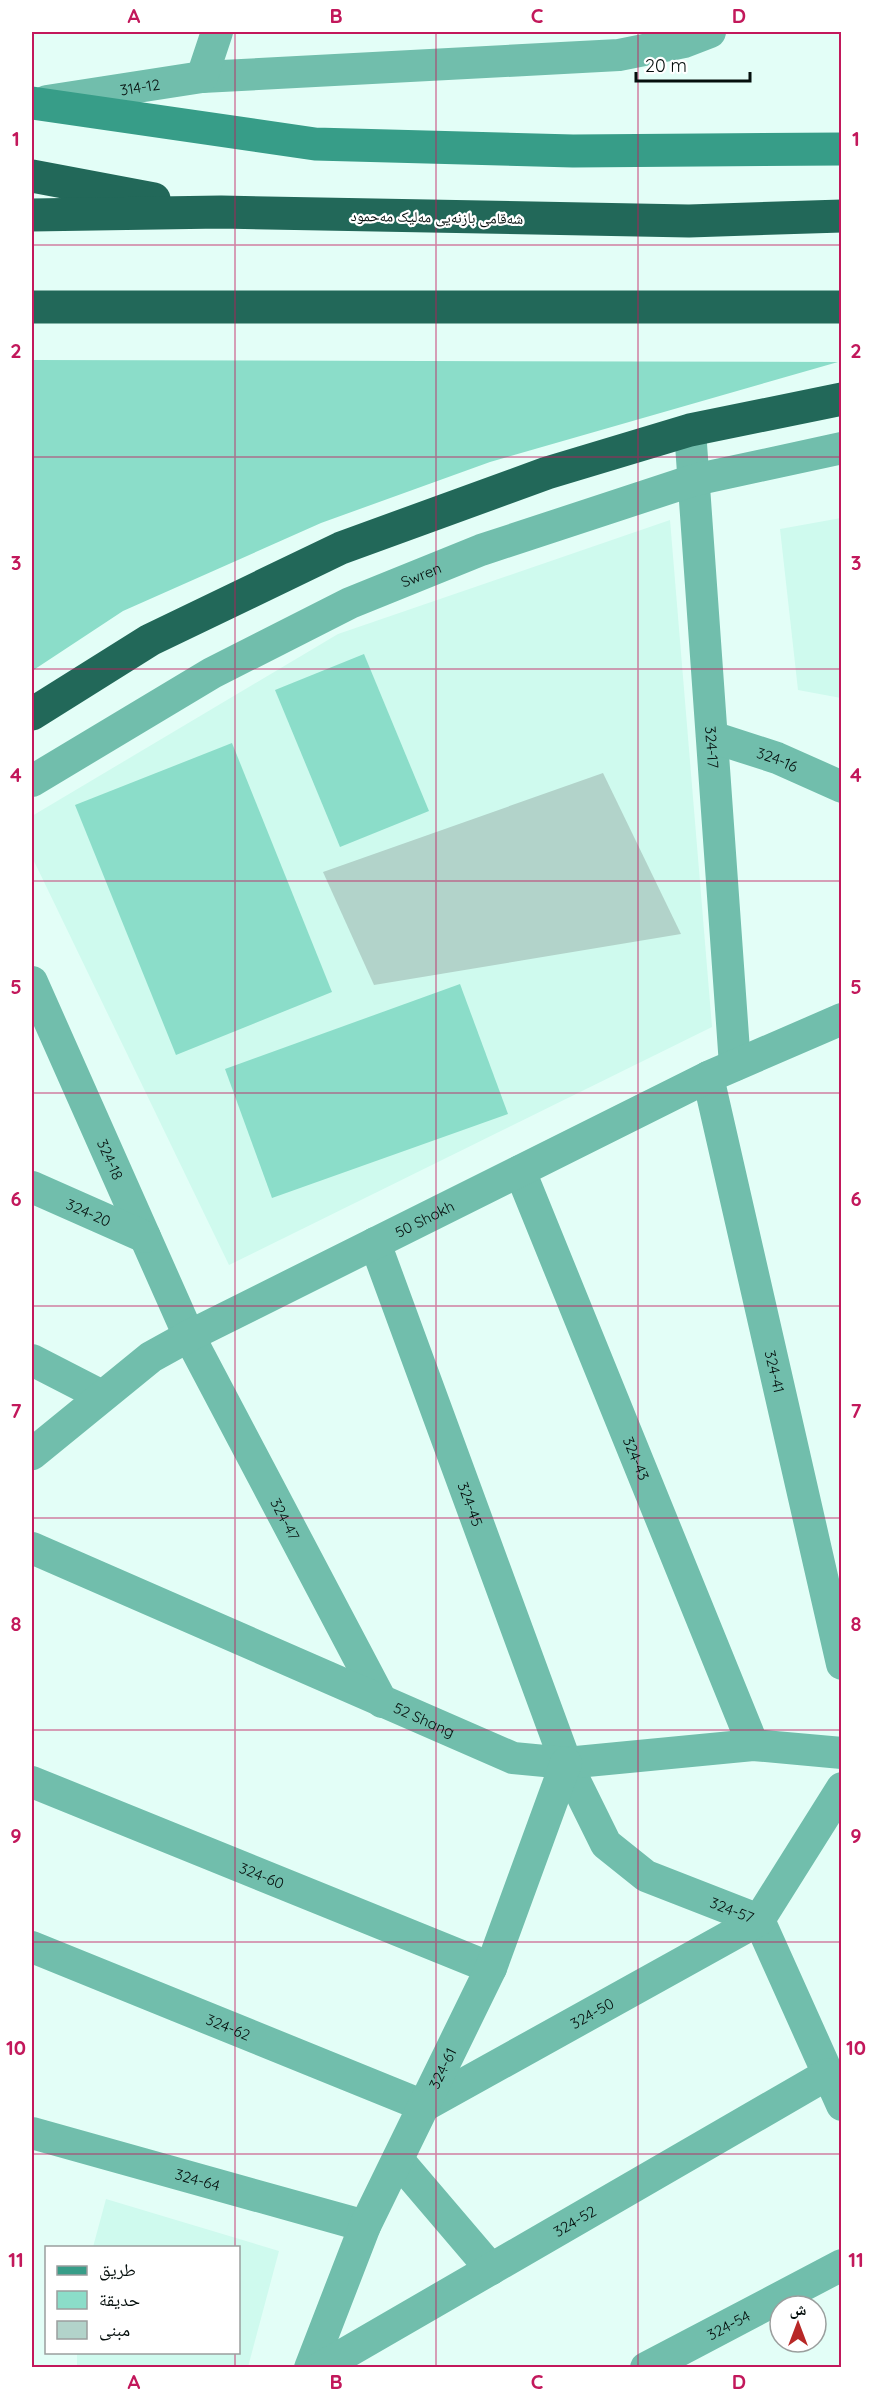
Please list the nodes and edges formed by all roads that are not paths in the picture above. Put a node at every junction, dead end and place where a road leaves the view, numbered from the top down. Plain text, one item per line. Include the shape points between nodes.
1 (217, 32) edge
2 (710, 32) edge
3 (202, 77) junction
4 (32, 103) edge
5 (842, 149) edge
6 (32, 176) edge
7 (221, 212) junction
8 (32, 215) edge
9 (842, 216) edge
10 (32, 307) edge
11 (842, 307) edge
12 (842, 399) edge
13 (690, 430) junction
14 (842, 448) edge
15 (694, 480) junction
16 (32, 714) edge
17 (712, 737) junction
18 (32, 781) edge
19 (842, 787) edge
20 (32, 982) edge
21 (842, 1019) edge
22 (722, 1071) junction
23 (520, 1171) junction
24 (32, 1187) edge
25 (145, 1237) junction
26 (375, 1243) junction
27 (189, 1336) junction
28 (32, 1360) edge
29 (102, 1396) junction
30 (32, 1454) edge
31 (32, 1548) edge
32 (842, 1664) edge
33 (382, 1702) junction
34 (753, 1745) junction
35 (842, 1753) edge
36 (566, 1763) junction
37 (32, 1782) edge
38 (842, 1788) edge
39 (759, 1920) junction
40 (32, 1947) edge
41 (491, 1968) junction
42 (828, 2074) junction
43 (842, 2105) edge
44 (424, 2106) junction
45 (32, 2133) edge
46 (398, 2160) junction
47 (365, 2226) junction
48 (842, 2265) edge
49 (491, 2268) junction
50 (310, 2367) edge
51 (320, 2367) edge
52 (646, 2367) edge

1 - 3 street
2 - 3 street, 314-12 via 684,42 620,55
3 - 4 street, 314-12
4 - 5 main road via 315,144 573,151
6 - 7 highway
7 - 8 highway, شەقامی بازنەیی مەلیک مەحمود
7 - 9 highway, شەقامی بازنەیی مەلیک مەحمود via 688,221
10 - 11 highway
12 - 13 highway
13 - 15 street, 324-17
13 - 16 highway via 547,473 341,548 150,640
14 - 15 street, Swren
15 - 17 street, 324-17
15 - 18 street, Swren via 481,550 350,603 212,673
17 - 19 street, 324-16 via 777,758
17 - 22 street, 324-17
20 - 25 street, 324-18
21 - 22 street, 50 Shokh
22 - 23 street, 50 Shokh
22 - 32 street, 324-41
23 - 26 street, 50 Shokh
23 - 34 street, 324-43
24 - 25 street, 324-20
25 - 27 street, 324-18
26 - 27 street, 50 Shokh
26 - 36 street, 324-45
27 - 29 street, 50 Shokh via 151,1357
27 - 33 street, 324-47
28 - 29 street
29 - 30 street, 50 Shokh
31 - 33 street, 52 Shang
33 - 36 street, 52 Shang via 513,1758
34 - 35 street, 52 Shang
34 - 36 street, 52 Shang
36 - 39 street, 324-57 via 606,1844 646,1876
36 - 41 street, 324-61
37 - 41 street, 324-60
38 - 39 street
39 - 42 street, 324-57
39 - 44 street, 324-50
40 - 44 street, 324-62
41 - 44 street, 324-61
42 - 43 street, 324-57
42 - 49 street, 324-52
44 - 46 street, 324-61
45 - 47 street, 324-64
46 - 47 street, 324-61
46 - 49 street
47 - 50 street, 324-61
48 - 52 street, 324-54
49 - 51 street, 324-52

